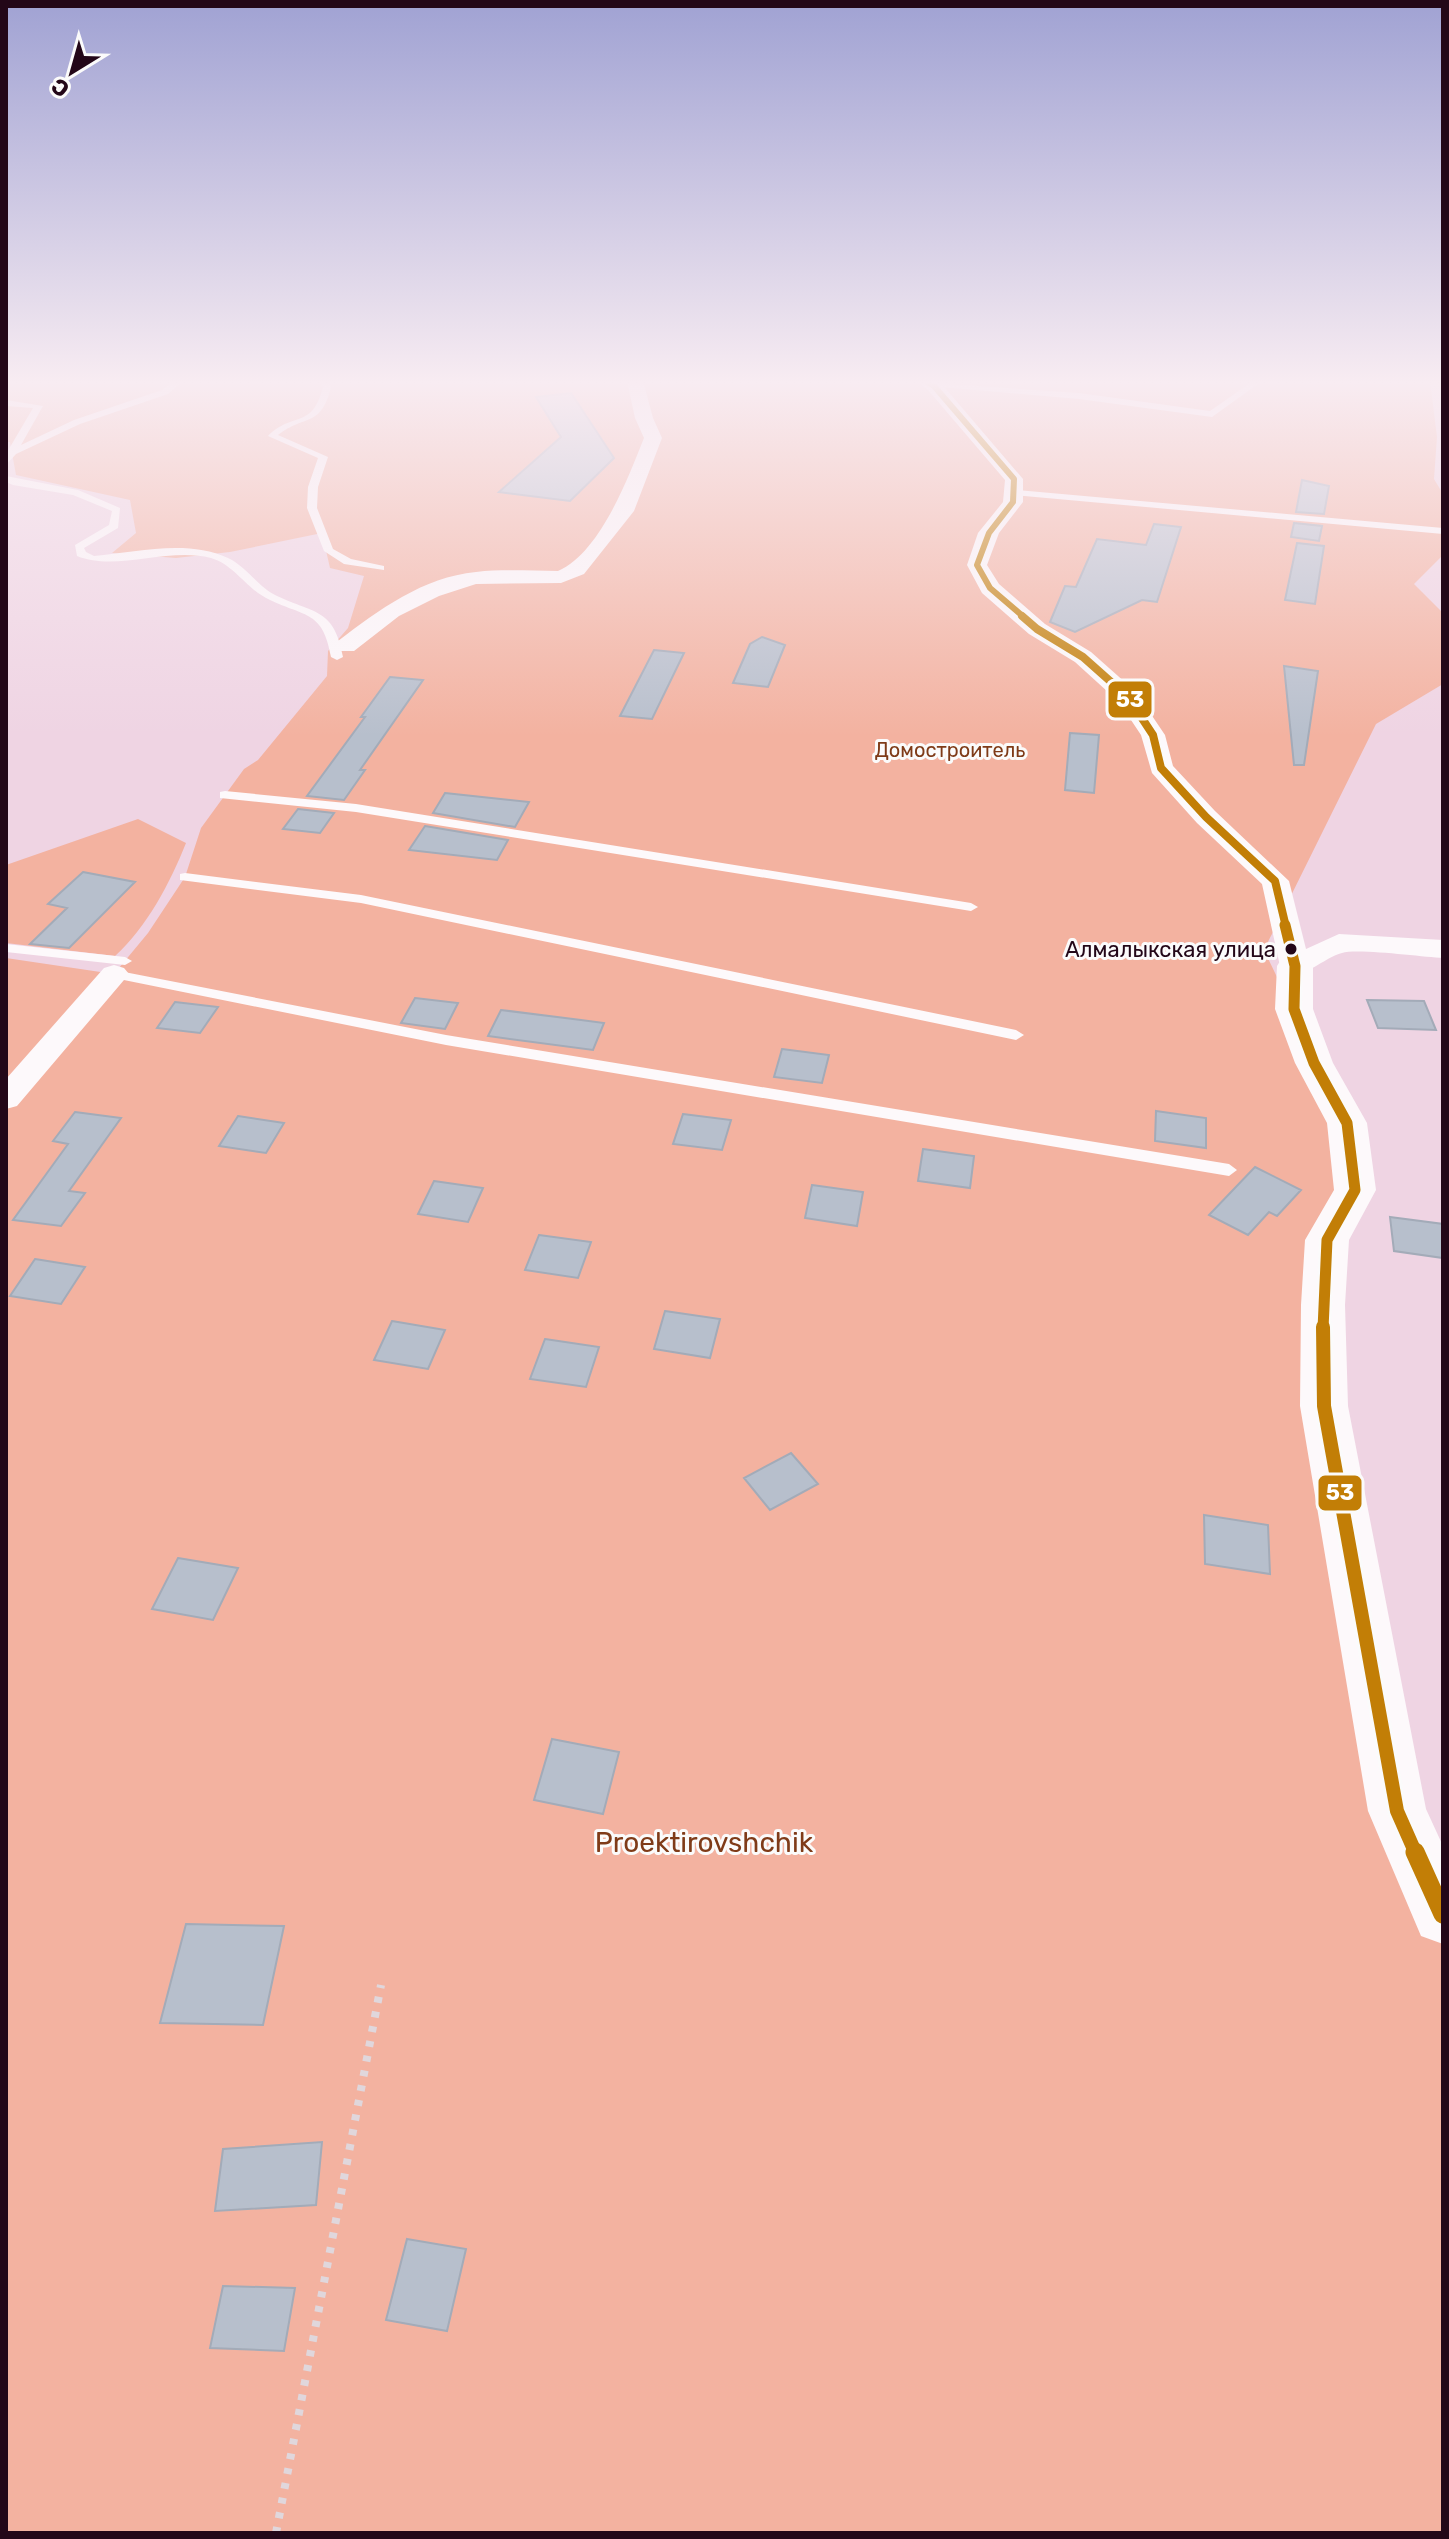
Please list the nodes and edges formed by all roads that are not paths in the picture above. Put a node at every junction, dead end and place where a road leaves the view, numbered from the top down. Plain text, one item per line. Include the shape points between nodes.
1 (92, 499) edge
2 (312, 499) edge
3 (629, 499) edge
4 (1015, 499) edge
5 (1090, 499) edge
6 (1443, 531) edge
7 (380, 568) dead end
8 (341, 651) joint
9 (225, 795) dead end
10 (185, 877) dead end
11 (971, 907) dead end
12 (6, 948) edge
13 (1443, 949) edge
14 (1295, 966) junction
15 (120, 968) junction
16 (1016, 1035) dead end
17 (6, 1099) edge
18 (1229, 1170) dead end
19 (1443, 1914) edge

1 - 8 lane via 117,510 114,526 79,547 81,554 93,559 184,552 224,559 268,596 326,621
2 - 7 lane via 329,551 348,562
3 - 8 street via 577,570 561,577 475,578 431,591 391,611
4 - 14 street via 982,547 977,565 990,588 1128,697 1153,735 1161,768 1275,881
5 - 6 lane
9 - 11 lane via 356,808
10 - 16 lane via 361,899
12 - 15 lane
13 - 14 street via 1339,943
14 - 19 street via 1294,1009 1314,1063 1347,1123 1355,1190 1327,1240 1324,1406 1397,1811
15 - 17 street
15 - 18 lane via 446,1040

